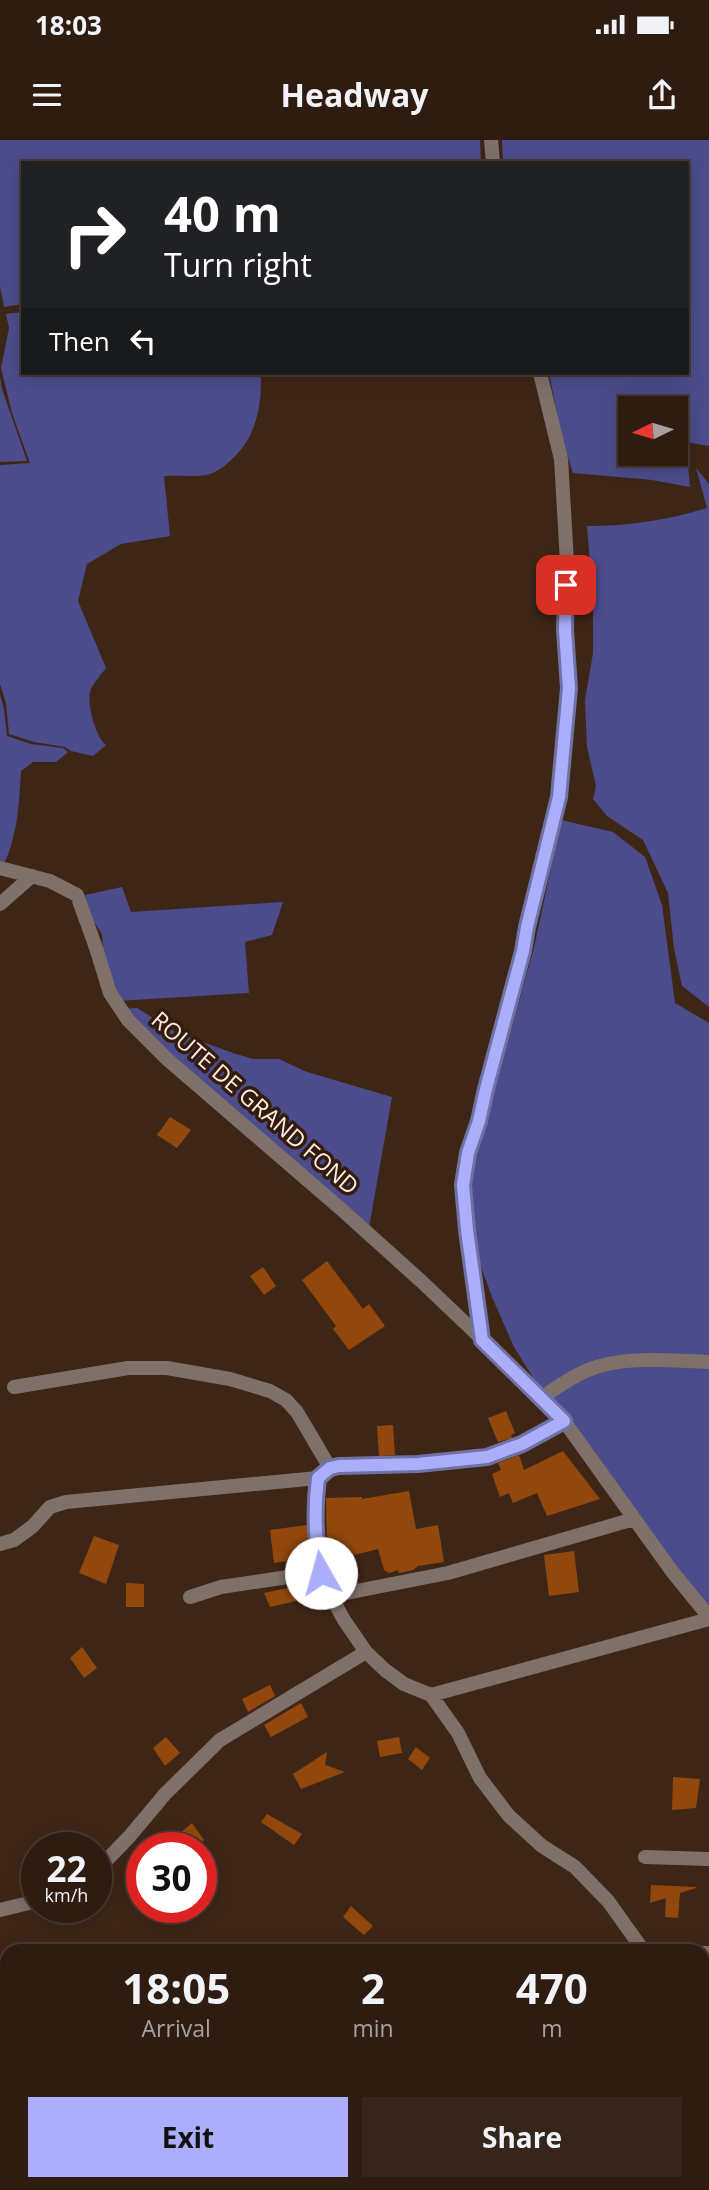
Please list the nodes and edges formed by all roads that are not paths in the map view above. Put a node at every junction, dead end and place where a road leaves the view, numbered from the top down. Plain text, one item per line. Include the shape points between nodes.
1 (491, 140) edge
2 (493, 161) edge
3 (540, 375) edge
4 (0, 868) edge
5 (32, 876) junction
6 (0, 904) edge
7 (482, 1340) junction
8 (709, 1362) edge
9 (14, 1387) dead end
10 (541, 1398) junction
11 (564, 1421) junction
12 (324, 1473) junction
13 (634, 1519) junction
14 (0, 1544) edge
15 (321, 1573) junction
16 (331, 1596) junction
17 (190, 1597) dead end
18 (709, 1618) edge
19 (366, 1652) junction
20 (431, 1695) junction
21 (112, 1855) edge
22 (645, 1857) dead end
23 (709, 1860) edge
24 (21, 1905) edge
25 (0, 1910) edge
26 (636, 1944) edge

1 - 2 street
3 - 7 street via 561,459 569,688 559,797 463,1185
4 - 5 street, ROUTE DE GRAND FOND
5 - 6 street
5 - 7 street, ROUTE DE GRAND FOND via 77,895 110,993 128,1020 421,1280
7 - 10 street, ROUTE DE GRAND FOND
8 - 10 street via 609,1364 589,1370
9 - 12 street via 128,1368 167,1368 230,1379 286,1399 297,1412
10 - 11 street, ROUTE DE GRAND FOND
11 - 12 street via 487,1457 352,1465
11 - 13 street, ROUTE DE GRAND FOND
12 - 14 street via 66,1502 50,1507 14,1541
12 - 15 street via 316,1496
13 - 16 street via 448,1573
13 - 18 street, ROUTE DE GRAND FOND
15 - 16 street
15 - 17 street via 221,1587
16 - 19 street
18 - 20 street
19 - 20 street via 404,1684
19 - 21 street via 220,1741
20 - 26 street via 480,1778 509,1815 542,1846 575,1867 608,1901
22 - 23 street
24 - 25 street

